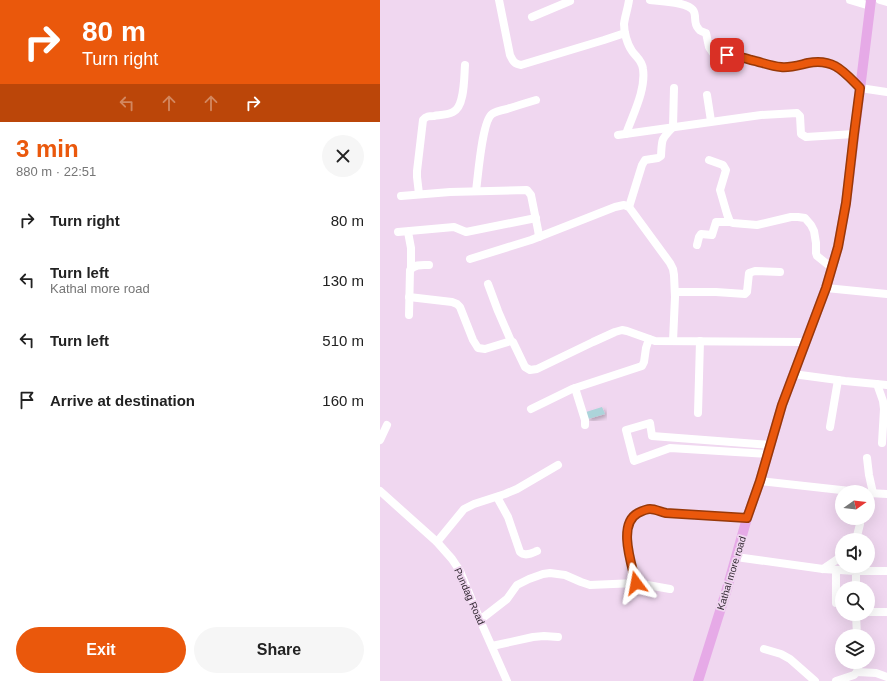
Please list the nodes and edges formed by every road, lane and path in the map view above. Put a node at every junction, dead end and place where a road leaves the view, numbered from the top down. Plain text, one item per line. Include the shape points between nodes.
1 (498, 0) edge
2 (570, 0) edge
3 (630, 0) edge
4 (650, 0) edge
5 (850, 0) edge
6 (880, 0) edge
7 (887, 2) edge
8 (870, 3) edge
9 (532, 17) dead end
10 (625, 33) junction
11 (465, 66) dead end
12 (674, 88) dead end
13 (860, 88) junction
14 (887, 92) edge
15 (707, 95) dead end
16 (536, 100) dead end
17 (711, 121) junction
18 (673, 127) junction
19 (626, 134) junction
20 (854, 134) junction
21 (618, 135) dead end
22 (709, 160) dead end
23 (476, 191) junction
24 (419, 194) junction
25 (401, 196) dead end
26 (629, 207) junction
27 (536, 218) junction
28 (730, 222) junction
29 (398, 232) dead end
30 (408, 232) junction
31 (539, 237) junction
32 (697, 244) dead end
33 (470, 259) dead end
34 (430, 266) dead end
35 (410, 268) junction
36 (832, 268) junction
37 (780, 272) dead end
38 (488, 284) dead end
39 (826, 288) junction
40 (675, 292) junction
41 (887, 294) edge
42 (409, 297) junction
43 (409, 315) dead end
44 (649, 339) junction
45 (512, 341) junction
46 (673, 341) junction
47 (700, 341) junction
48 (806, 342) junction
49 (793, 374) junction
50 (838, 380) junction
51 (876, 384) junction
52 (887, 385) edge
53 (576, 388) junction
54 (531, 409) dead end
55 (886, 409) edge
56 (698, 413) dead end
57 (387, 425) dead end
58 (585, 425) dead end
59 (830, 427) dead end
60 (380, 440) edge
61 (882, 443) dead end
62 (769, 450) junction
63 (867, 458) dead end
64 (558, 465) dead end
65 (760, 481) junction
66 (870, 485) edge
67 (835, 490) edge
68 (380, 491) edge
69 (875, 493) edge
70 (887, 494) edge
71 (496, 497) junction
72 (747, 518) junction
73 (437, 542) junction
74 (537, 551) dead end
75 (736, 557) junction
76 (835, 561) edge
77 (823, 569) junction
78 (835, 570) edge
79 (875, 571) edge
80 (887, 571) edge
81 (636, 583) junction
82 (670, 589) dead end
83 (875, 612) edge
84 (887, 612) edge
85 (480, 620) junction
86 (558, 637) dead end
87 (492, 646) junction
88 (764, 649) dead end
89 (858, 669) edge
90 (857, 672) junction
91 (887, 677) edge
92 (840, 680) edge
93 (507, 681) edge
94 (698, 681) edge
95 (816, 681) edge

1 - 10 street via 510,55 516,65 521,66
2 - 9 street
3 - 10 street via 624,24
4 - 13 street via 687,5 692,8 696,27 706,33 709,46 714,53 781,67 825,62 842,70
5 - 8 street
6 - 7 street
8 - 13 main road, Kathal more road
10 - 19 street via 644,70 642,91
11 - 24 street via 463,93 457,109 452,113 423,120 417,171
12 - 18 street
13 - 14 street
13 - 20 main road, Kathal more road
15 - 17 street
16 - 23 street via 500,110 489,117 482,143
17 - 18 street
17 - 20 street via 797,114 800,116 801,134 804,137
18 - 19 street
18 - 26 street via 662,139 661,156 645,160 642,165
19 - 21 street
20 - 36 main road, Kathal more road via 846,203
22 - 28 street via 726,170 720,190
23 - 24 street
23 - 27 street via 527,190 531,195
24 - 25 street
26 - 31 street via 624,205 611,208
26 - 40 street via 674,268
27 - 30 street via 466,232 454,227
27 - 31 street
28 - 32 street via 716,222 713,234 701,234
28 - 36 street via 757,225 791,217 805,218 814,231 817,256
29 - 30 street
30 - 35 street via 411,248
31 - 33 street
34 - 35 street via 420,264
35 - 42 street
36 - 39 main road, Kathal more road
37 - 40 street via 749,273 745,294
38 - 45 street
39 - 41 street
39 - 48 main road, Kathal more road
40 - 46 street
42 - 43 street
42 - 45 street via 457,304 479,348 485,349
44 - 45 street via 622,330 530,370 525,367
44 - 46 street
44 - 53 street via 642,366
46 - 47 street
47 - 48 street
47 - 56 street
48 - 49 main road, Kathal more road
49 - 50 street
49 - 62 main road, Kathal more road
50 - 51 street
50 - 59 street
51 - 52 street
51 - 55 street
53 - 54 street
53 - 58 street
55 - 61 street
57 - 60 street
62 - 62 street via 652,436 650,423 626,430 634,461 670,448
62 - 65 main road, Kathal more road
63 - 66 street
64 - 71 street via 517,489
65 - 67 street
65 - 72 main road, Kathal more road
68 - 73 street, Pundag Road
69 - 70 street
71 - 73 street via 464,509
71 - 74 street via 508,517 522,555
72 - 75 main road, Kathal more road
72 - 81 street via 666,513 653,509 635,514 628,528 627,543
73 - 85 street, Pundag Road via 460,570
75 - 77 street
75 - 94 main road, Kathal more road
76 - 77 street
77 - 78 street
79 - 80 street
81 - 82 street
81 - 85 street via 593,585 565,575 543,574 517,585 507,599
83 - 84 street
85 - 87 street, Pundag Road
86 - 87 street via 533,637
87 - 93 street, Pundag Road
88 - 95 street via 790,659
89 - 90 street
90 - 91 street via 876,673
90 - 92 street

